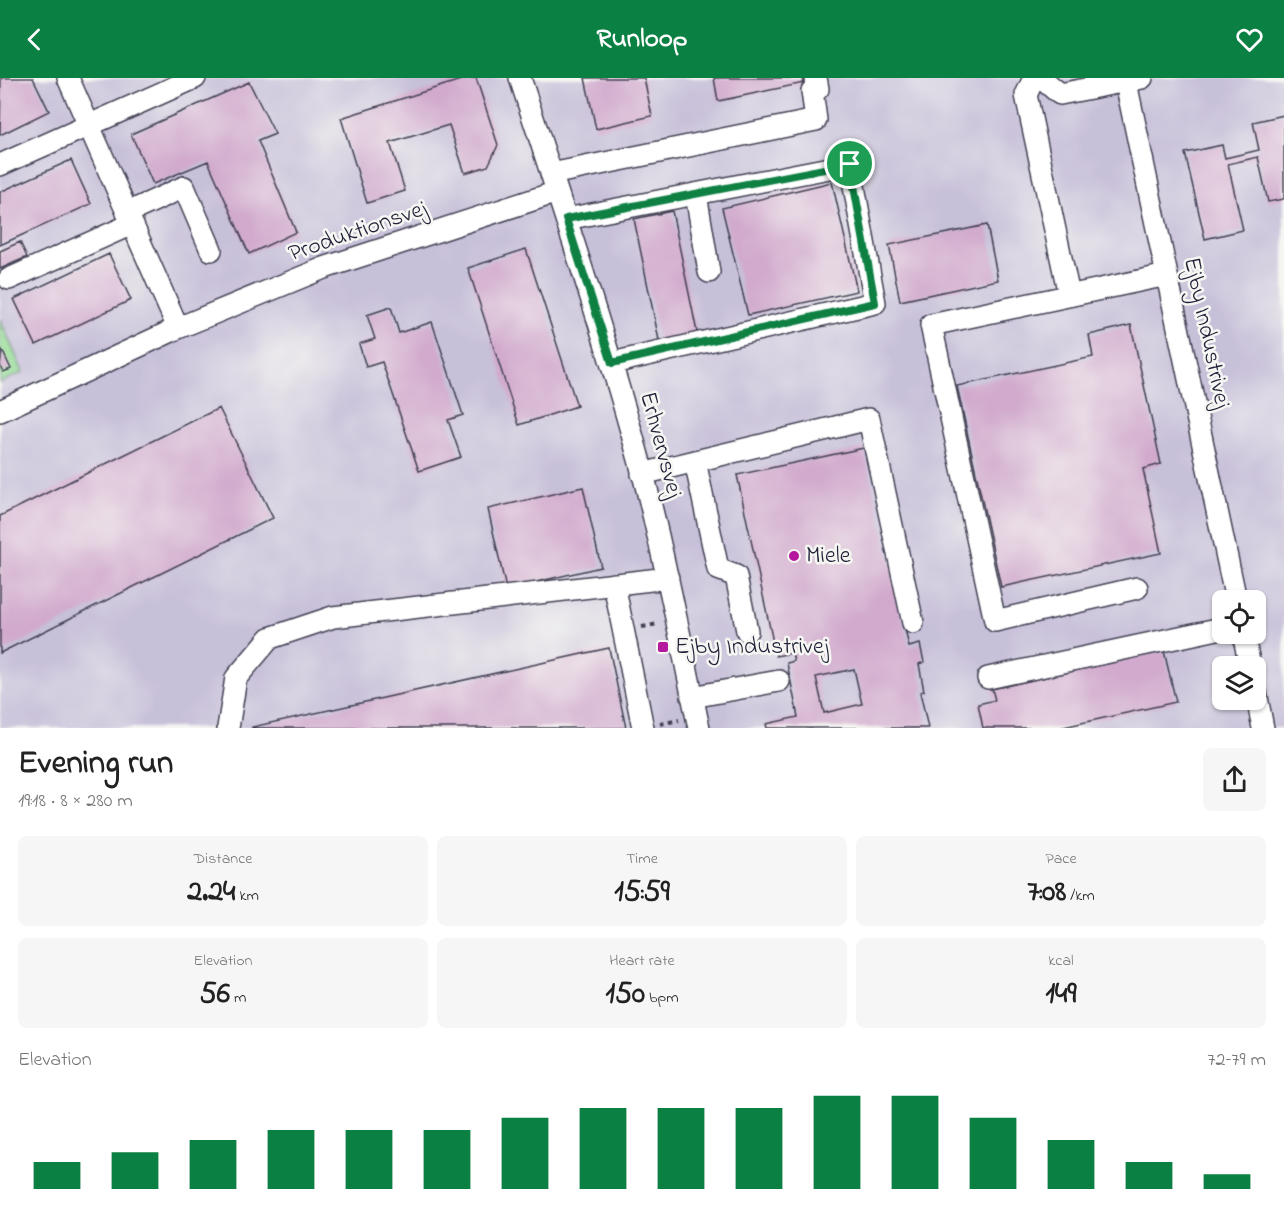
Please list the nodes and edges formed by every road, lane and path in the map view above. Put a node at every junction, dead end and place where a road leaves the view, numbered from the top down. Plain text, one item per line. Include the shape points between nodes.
1 (68, 78) edge
2 (195, 78) edge
3 (520, 78) edge
4 (816, 78) edge
5 (1034, 78) edge
6 (1041, 78) edge
7 (1131, 79) edge
8 (89, 126) junction
9 (0, 165) edge
10 (554, 183) junction
11 (696, 194) junction
12 (130, 218) junction
13 (566, 219) junction
14 (211, 250) dead end
15 (709, 272) dead end
16 (1167, 275) junction
17 (9, 279) dead end
18 (1069, 296) junction
19 (178, 328) junction
20 (612, 363) junction
21 (0, 411) edge
22 (695, 461) junction
23 (642, 474) junction
24 (668, 578) junction
25 (614, 584) junction
26 (1137, 588) dead end
27 (1234, 590) edge
28 (678, 619) junction
29 (913, 623) dead end
30 (1212, 630) edge
31 (623, 631) junction
32 (747, 631) dead end
33 (988, 678) dead end
34 (779, 681) dead end
35 (1260, 710) edge
36 (696, 714) edge
37 (649, 727) edge
38 (228, 728) edge
39 (1263, 728) edge

1 - 8 street
2 - 8 street
3 - 10 street, Erhvervsvej
4 - 10 street, Produktionsvej via 818,88 812,91 816,120
5 - 18 street via 1026,95
6 - 7 street via 1060,94
7 - 16 street, Ejby Industrivej
8 - 9 street
8 - 12 street
10 - 13 street, Erhvervsvej
10 - 19 street, Produktionsvej via 324,268
11 - 13 street
11 - 15 street
11 - 20 street via 850,164 875,303
12 - 14 street via 184,187
12 - 17 street
12 - 19 street
13 - 20 street, Erhvervsvej
16 - 18 street
16 - 27 street, Ejby Industrivej
18 - 26 street via 931,325 995,621
19 - 21 street, Produktionsvej
20 - 23 street, Erhvervsvej
22 - 23 street
22 - 29 street via 869,419
22 - 32 street via 718,569 736,576
23 - 24 street, Erhvervsvej
24 - 25 street
24 - 28 street, Erhvervsvej
25 - 31 street
25 - 38 street via 333,618 270,638 236,678
28 - 31 path
28 - 36 street, Erhvervsvej
30 - 33 street
31 - 37 street
34 - 36 street
35 - 39 street
36 - 37 path

